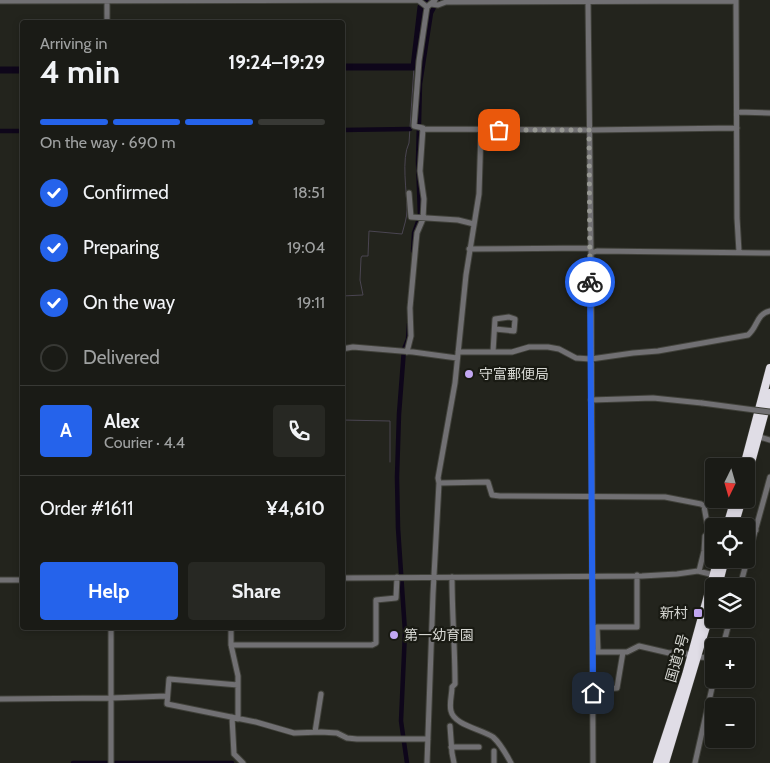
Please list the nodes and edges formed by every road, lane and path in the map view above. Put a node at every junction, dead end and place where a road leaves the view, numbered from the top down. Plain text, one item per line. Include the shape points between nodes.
1 (736, 0) edge
2 (0, 1) edge
3 (107, 1) edge
4 (420, 1) edge
5 (588, 1) edge
6 (648, 1) edge
7 (431, 4) edge
8 (107, 20) edge
9 (737, 112) junction
10 (770, 112) edge
11 (420, 127) junction
12 (737, 128) junction
13 (481, 130) junction
14 (589, 130) junction
15 (409, 193) dead end
16 (420, 219) junction
17 (474, 224) junction
18 (469, 250) junction
19 (590, 251) junction
20 (739, 252) junction
21 (770, 253) edge
22 (770, 311) edge
23 (495, 329) junction
24 (345, 348) edge
25 (404, 352) junction
26 (458, 352) junction
27 (493, 352) junction
28 (457, 358) junction
29 (591, 359) junction
30 (770, 368) edge
31 (770, 393) edge
32 (591, 404) junction
33 (770, 412) edge
34 (755, 436) junction
35 (770, 440) edge
36 (747, 458) edge
37 (751, 458) edge
38 (770, 477) edge
39 (439, 484) junction
40 (592, 497) junction
41 (706, 518) edge
42 (756, 530) joint
43 (705, 536) edge
44 (716, 568) edge
45 (699, 571) junction
46 (637, 575) junction
47 (714, 575) junction
48 (592, 576) junction
49 (399, 577) junction
50 (434, 577) junction
51 (452, 577) junction
52 (345, 578) edge
53 (742, 578) edge
54 (0, 580) edge
55 (20, 580) edge
56 (705, 625) edge
57 (111, 630) edge
58 (231, 630) edge
59 (231, 646) junction
60 (596, 651) junction
61 (623, 652) junction
62 (694, 656) junction
63 (705, 657) edge
64 (238, 685) junction
65 (712, 688) edge
66 (593, 690) junction
67 (321, 694) dead end
68 (167, 696) junction
69 (111, 698) junction
70 (0, 699) edge
71 (235, 718) junction
72 (450, 726) dead end
73 (315, 732) junction
74 (428, 739) junction
75 (451, 747) junction
76 (479, 747) dead end
77 (494, 750) dead end
78 (111, 761) edge
79 (243, 763) edge
80 (428, 763) edge
81 (454, 763) edge
82 (494, 763) edge
83 (511, 763) edge
84 (593, 763) edge
85 (657, 763) edge
86 (665, 763) edge
87 (695, 763) edge

1 - 6 street
1 - 9 street
2 - 3 street
3 - 4 street
3 - 8 street
4 - 7 street
5 - 6 street
5 - 7 street
5 - 14 street
7 - 11 street via 419,62 414,126
9 - 10 street
9 - 12 street
11 - 13 street
11 - 16 street via 424,199
12 - 14 street
12 - 20 street
13 - 14 street
13 - 17 street via 479,194
14 - 19 street
15 - 16 street via 411,217
16 - 17 street via 458,220
16 - 25 street via 410,308 411,336
17 - 18 street
18 - 19 street
18 - 26 street
19 - 20 street
19 - 29 street
20 - 21 street
22 - 29 street via 763,312 753,331 740,337
23 - 23 street via 495,319 515,319 514,331
23 - 27 street
24 - 25 street
25 - 28 street
26 - 27 street
26 - 28 street
27 - 29 street via 548,347 576,358
28 - 39 street
29 - 32 street
30 - 34 highway
31 - 34 highway
32 - 33 street, bridge via 653,398
32 - 40 street
34 - 35 street
34 - 36 highway
34 - 37 highway
38 - 42 street
39 - 40 street via 488,482 492,495 500,496
39 - 50 street
40 - 41 street via 665,497 702,504
40 - 48 street
42 - 53 street
43 - 45 street
44 - 47 highway, 国道3号
45 - 46 street
45 - 47 street
46 - 48 street
46 - 60 street via 637,627 597,628
47 - 62 highway, 国道3号
48 - 51 street
48 - 60 street
49 - 50 street
49 - 52 street
49 - 59 street via 396,598 376,600 376,643 372,645
50 - 51 street
50 - 74 street
51 - 83 street via 455,684 450,711 458,721 493,738
54 - 55 street
56 - 62 highway, 国道3号
57 - 69 street
58 - 59 street
59 - 64 street
60 - 61 street
60 - 66 street
61 - 62 street via 639,646
61 - 66 street via 617,688
62 - 63 street
62 - 85 highway, 国道3号
62 - 86 highway, 国道3号
64 - 68 street via 169,679
64 - 71 street
65 - 87 street
66 - 84 street
67 - 73 street
68 - 69 street
68 - 71 street via 167,704
69 - 70 street
69 - 78 street
71 - 73 street via 294,733
71 - 79 street via 234,754
72 - 75 street
73 - 74 street via 357,739
74 - 80 street
75 - 76 street
75 - 81 street
77 - 82 street

